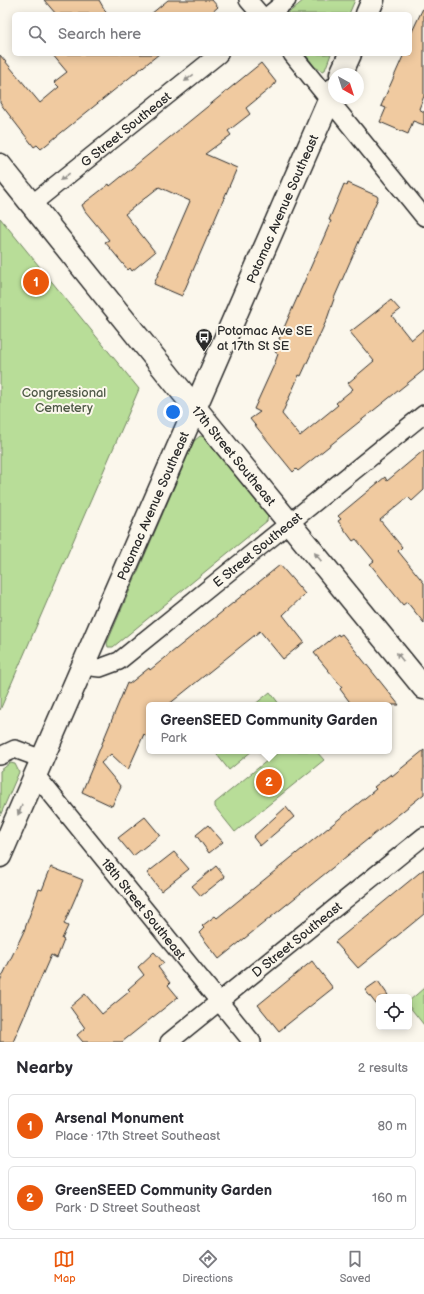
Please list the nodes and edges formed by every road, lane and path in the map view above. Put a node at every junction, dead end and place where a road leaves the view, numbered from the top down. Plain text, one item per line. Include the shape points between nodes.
1 (248, 0) edge
2 (287, 0) edge
3 (373, 0) edge
4 (258, 12) edge
5 (272, 12) edge
6 (368, 12) edge
7 (217, 56) edge
8 (294, 56) edge
9 (349, 56) edge
10 (344, 68) edge
11 (328, 92) edge
12 (328, 102) edge
13 (338, 104) edge
14 (0, 165) edge
15 (32, 204) junction
16 (424, 217) edge
17 (195, 408) junction
18 (424, 414) edge
19 (290, 523) junction
20 (83, 666) junction
21 (424, 688) edge
22 (0, 756) edge
23 (39, 766) junction
24 (424, 836) edge
25 (0, 856) edge
26 (219, 1002) junction
27 (169, 1042) edge
28 (252, 1042) edge

1 - 4 street
2 - 5 street
3 - 6 main road
7 -> 15 street, G Street Southeast
8 - 11 street
9 - 10 main road
12 - 17 main road, Potomac Avenue Southeast
13 - 16 street
14 - 15 main road, 17th Street Southeast
15 - 17 main road, 17th Street Southeast
17 - 19 main road, 17th Street Southeast
17 - 20 main road, Potomac Avenue Southeast
18 - 19 street, E Street Southeast
19 - 20 street, E Street Southeast via 119,661 100,668
21 -> 19 main road, 17th Street Southeast
20 - 23 main road, Potomac Avenue Southeast
22 - 23 street via 15,748
23 -> 25 main road, Potomac Avenue Southeast
23 - 26 street, 18th Street Southeast
24 - 26 street, D Street Southeast
26 - 27 street, D Street Southeast
26 - 28 street, 18th Street Southeast

